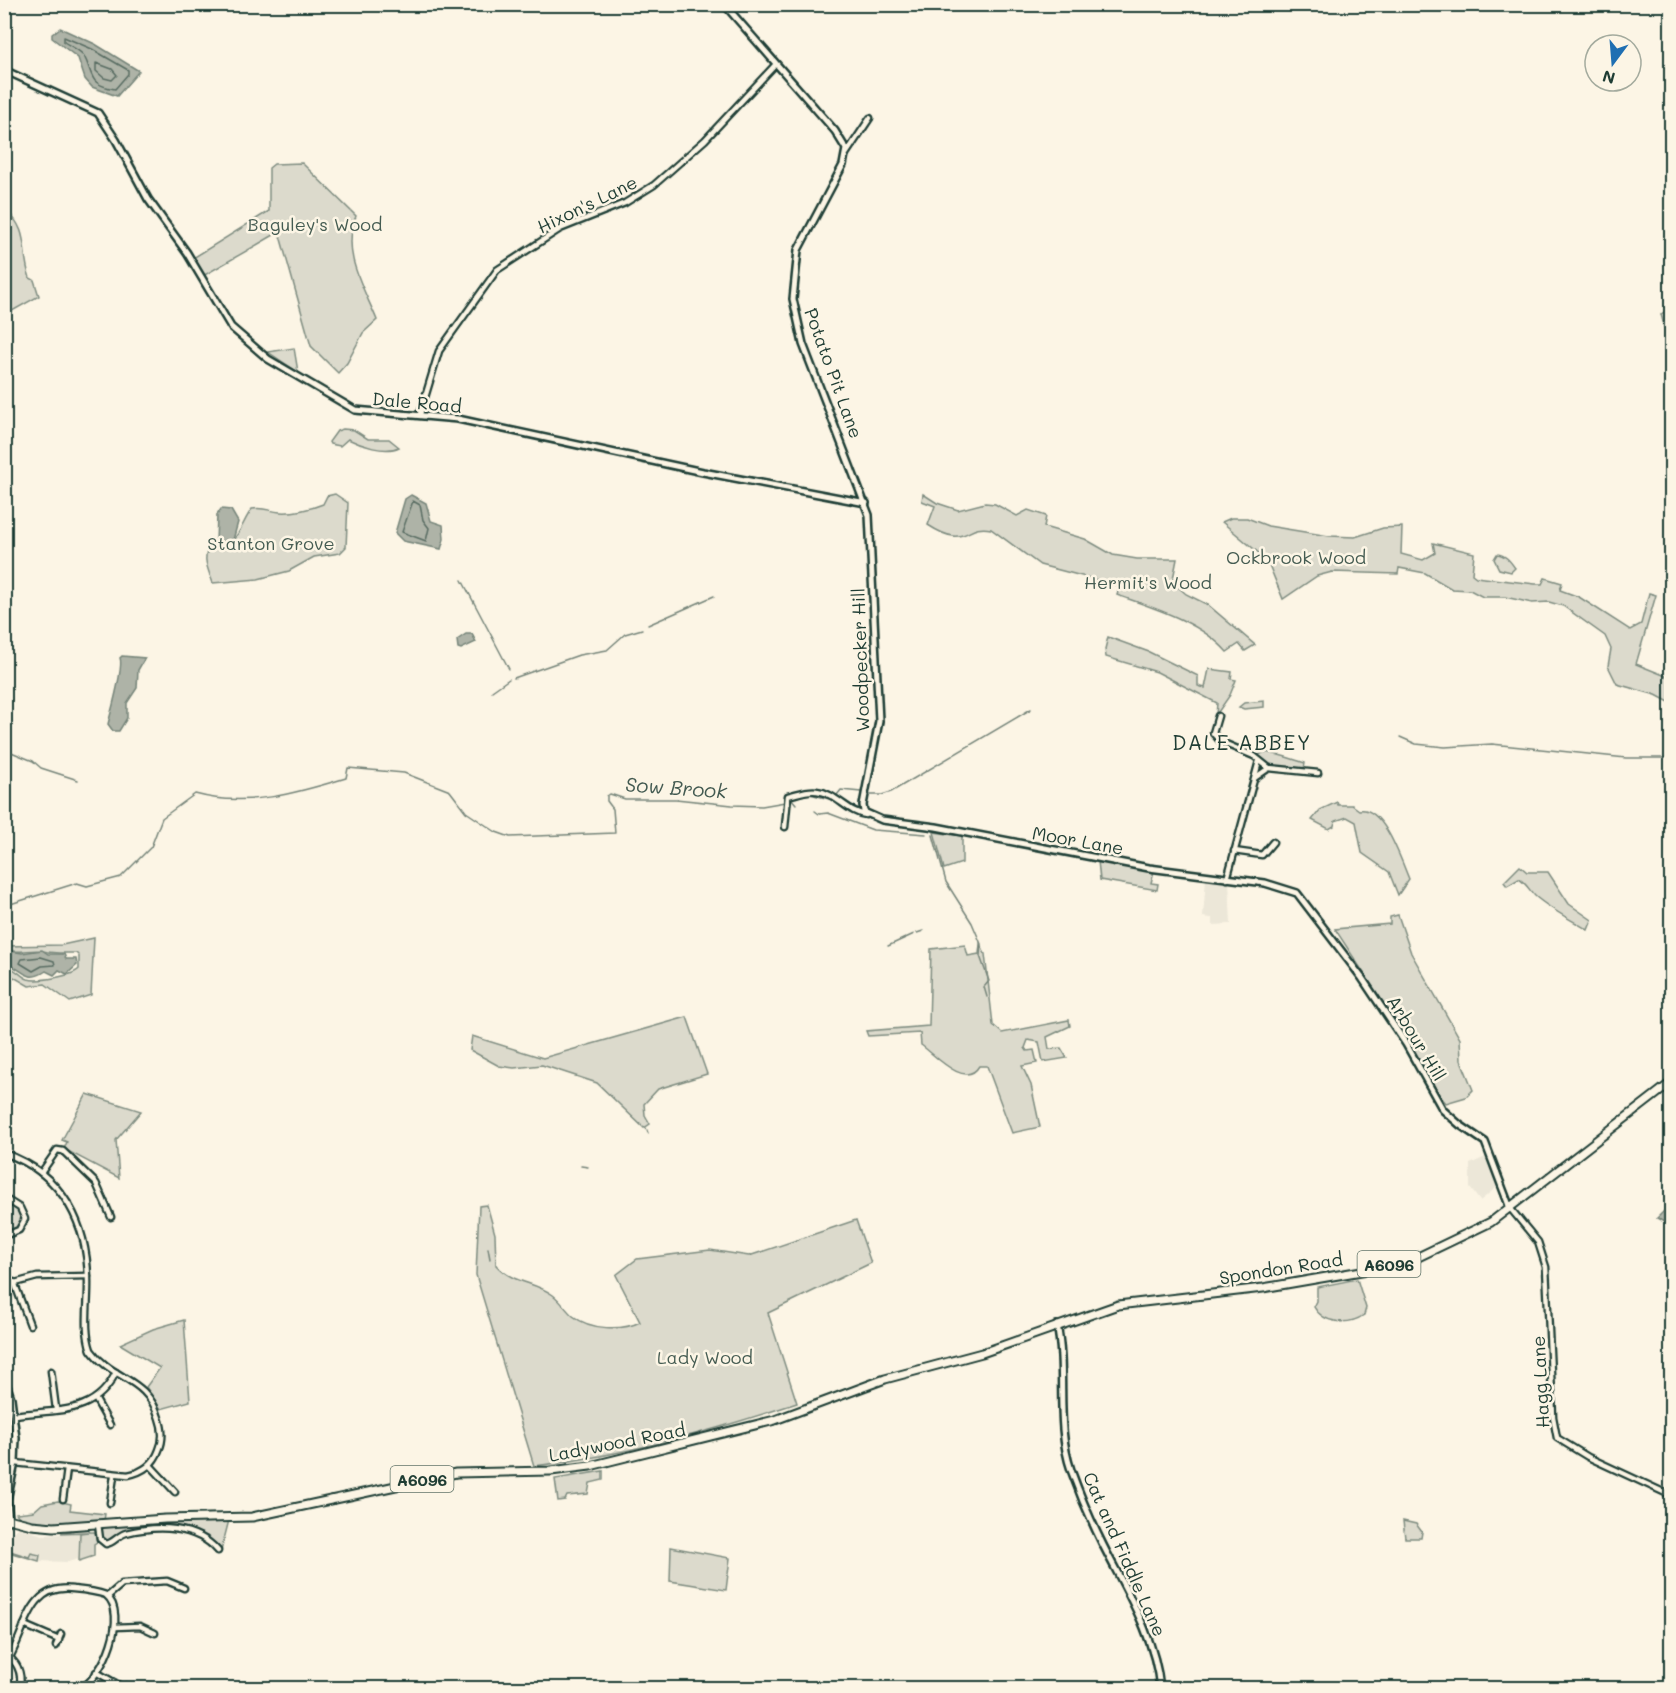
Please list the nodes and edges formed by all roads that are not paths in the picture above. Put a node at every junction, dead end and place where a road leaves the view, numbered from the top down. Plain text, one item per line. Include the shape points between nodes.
1 (724, 4) edge
2 (776, 64) junction
3 (4, 70) edge
4 (870, 118) dead end
5 (855, 141) junction
6 (844, 143) junction
7 (846, 154) junction
8 (420, 414) junction
9 (866, 503) junction
10 (1218, 716) dead end
11 (1259, 761) junction
12 (1269, 768) junction
13 (1318, 773) dead end
14 (1256, 777) junction
15 (866, 814) junction
16 (785, 826) dead end
17 (1273, 842) dead end
18 (1234, 851) junction
19 (1227, 879) junction
20 (1286, 888) joint
21 (1671, 1082) edge
22 (4, 1153) edge
23 (41, 1173) junction
24 (4, 1198) edge
25 (1510, 1208) junction
26 (111, 1217) dead end
27 (4, 1236) edge
28 (88, 1276) junction
29 (14, 1282) junction
30 (4, 1286) edge
31 (30, 1324) dead end
32 (1057, 1324) junction
33 (51, 1371) dead end
34 (117, 1372) junction
35 (4, 1377) edge
36 (96, 1400) junction
37 (56, 1409) junction
38 (14, 1415) junction
39 (110, 1425) dead end
40 (4, 1438) edge
41 (16, 1438) junction
42 (15, 1462) junction
43 (150, 1465) junction
44 (67, 1469) junction
45 (114, 1476) junction
46 (175, 1491) dead end
47 (1671, 1496) edge
48 (6, 1497) edge
49 (63, 1499) dead end
50 (110, 1503) dead end
51 (6, 1521) edge
52 (98, 1524) junction
53 (218, 1551) dead end
54 (184, 1588) dead end
55 (108, 1596) junction
56 (24, 1625) junction
57 (115, 1627) junction
58 (155, 1633) dead end
59 (61, 1634) dead end
60 (58, 1640) junction
61 (56, 1646) dead end
62 (7, 1656) edge
63 (96, 1672) junction
64 (126, 1686) dead end
65 (20, 1689) edge
66 (81, 1689) edge
67 (1160, 1689) edge

1 - 2 street
2 - 6 street
2 - 8 street, Hixon's Lane via 705,140 654,185 613,208 560,229 497,270 439,351
3 - 8 street, Dale Road via 82,104 103,118 148,199 187,253 219,310 249,345 355,410
4 - 5 street, Potato Pit Lane
5 - 6 street
5 - 7 street, Potato Pit Lane
6 - 7 street
7 - 9 street, Potato Pit Lane via 798,250 793,305 803,344
8 - 9 street, Dale Road
9 - 15 street, Woodpecker Hill via 879,721 863,805
10 - 11 street via 1213,735
11 - 12 street
11 - 14 street
12 - 13 street
12 - 14 street
14 - 18 street
15 - 16 street via 829,794 809,791 788,796
15 - 19 street, Moor Lane via 882,820
17 - 18 street via 1262,855
18 - 19 street
19 - 20 street, Moor Lane
20 - 25 street, Arbour Hill via 1300,897 1362,978 1443,1110 1485,1142
21 - 25 main road, Spondon Road / A6096
22 - 23 street
23 - 26 street via 60,1149 106,1195
23 - 28 street via 62,1194 77,1219 85,1242
24 - 27 street via 20,1208 25,1219 19,1230
25 - 32 main road, Spondon Road / A6096 via 1473,1232 1416,1258 1263,1288 1140,1300
25 - 47 street, Hagg Lane via 1539,1242 1546,1267 1557,1438
28 - 29 street via 37,1277
28 - 34 street via 89,1346 99,1361
29 - 30 street
29 - 31 street
32 - 52 main road, Ladywood Road / A6096 via 982,1353 885,1379 775,1420 590,1466 456,1473 252,1517
32 - 67 street, Cat and Fiddle Lane via 1063,1424 1070,1468 1140,1618
33 - 37 street
34 - 36 street
34 - 43 street via 146,1393 159,1415 161,1444
35 - 38 street
36 - 37 street
36 - 39 street
37 - 38 street
38 - 41 street
40 - 41 street
41 - 42 street
42 - 44 street
42 - 48 street
43 - 45 street via 134,1474
43 - 46 street
44 - 45 street
44 - 49 street
45 - 50 street
48 - 51 street
51 - 52 main road, Ladywood Road / A6096 via 47,1527
52 - 53 street via 100,1539 106,1544 128,1532 176,1529 198,1534
54 - 55 street via 167,1581 122,1584
55 - 56 street via 72,1589 51,1590 37,1600
55 - 57 street via 113,1604
56 - 60 street
56 - 62 street
57 - 58 street via 140,1626
57 - 63 street via 112,1644
59 - 60 street
60 - 61 street
62 - 65 street via 20,1672
63 - 64 street via 124,1689
63 - 66 street

